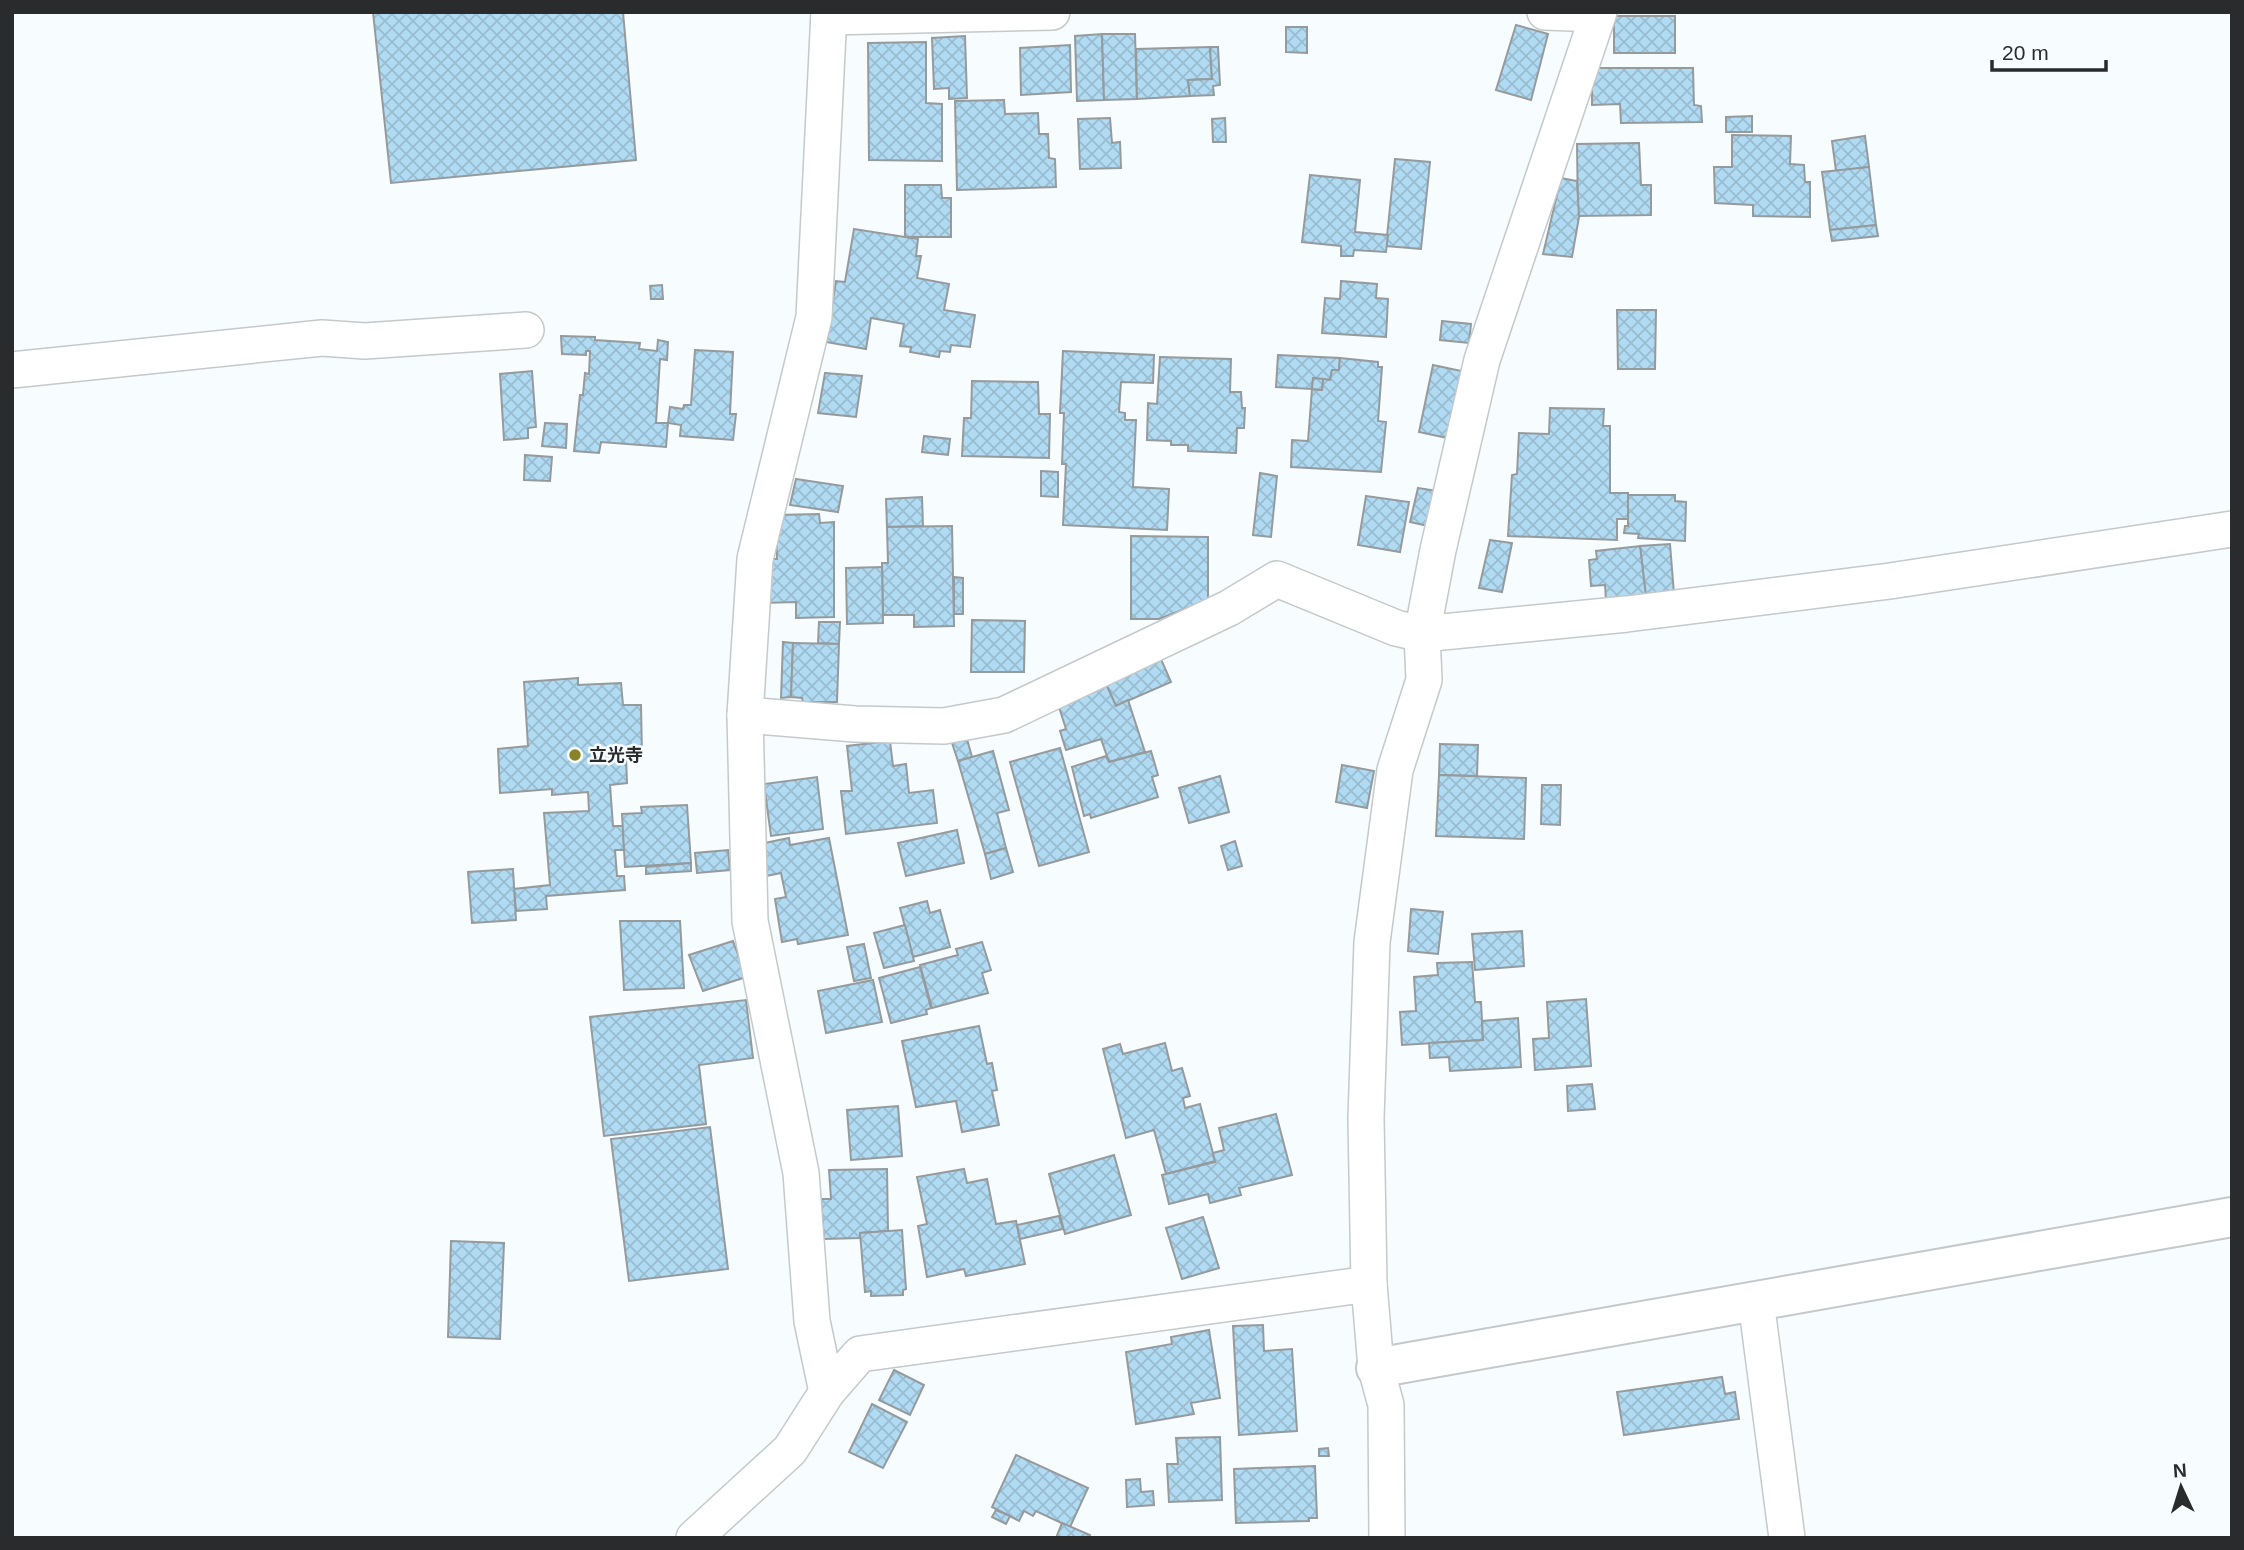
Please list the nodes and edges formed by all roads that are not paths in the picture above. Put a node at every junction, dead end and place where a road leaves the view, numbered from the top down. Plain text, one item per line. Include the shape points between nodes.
1 (1052, 12) edge
2 (1545, 12) edge
3 (1599, 13) edge
4 (829, 15) edge
5 (526, 330) dead end
6 (12, 370) edge
7 (2232, 529) edge
8 (1422, 634) junction
9 (745, 715) junction
10 (2232, 1217) edge
11 (1369, 1284) junction
12 (1756, 1301) junction
13 (1376, 1368) junction
14 (827, 1392) junction
15 (694, 1538) edge
16 (1387, 1538) edge
17 (1787, 1538) edge

1 - 4 street
2 - 3 street
3 - 8 street via 1482,360
4 - 9 street via 814,317 755,559
5 - 6 street via 365,341 322,338
7 - 8 street via 1890,581
8 - 9 street via 1396,628 1277,579 1229,608 1004,715 943,726
8 - 11 street via 1424,680 1395,770 1372,942 1366,1118
9 - 14 street via 750,921 802,1172 812,1321
10 - 12 street
11 - 13 street
11 - 14 street via 860,1354
12 - 13 street
12 - 17 street
13 - 16 street via 1386,1405
14 - 15 street via 790,1450

